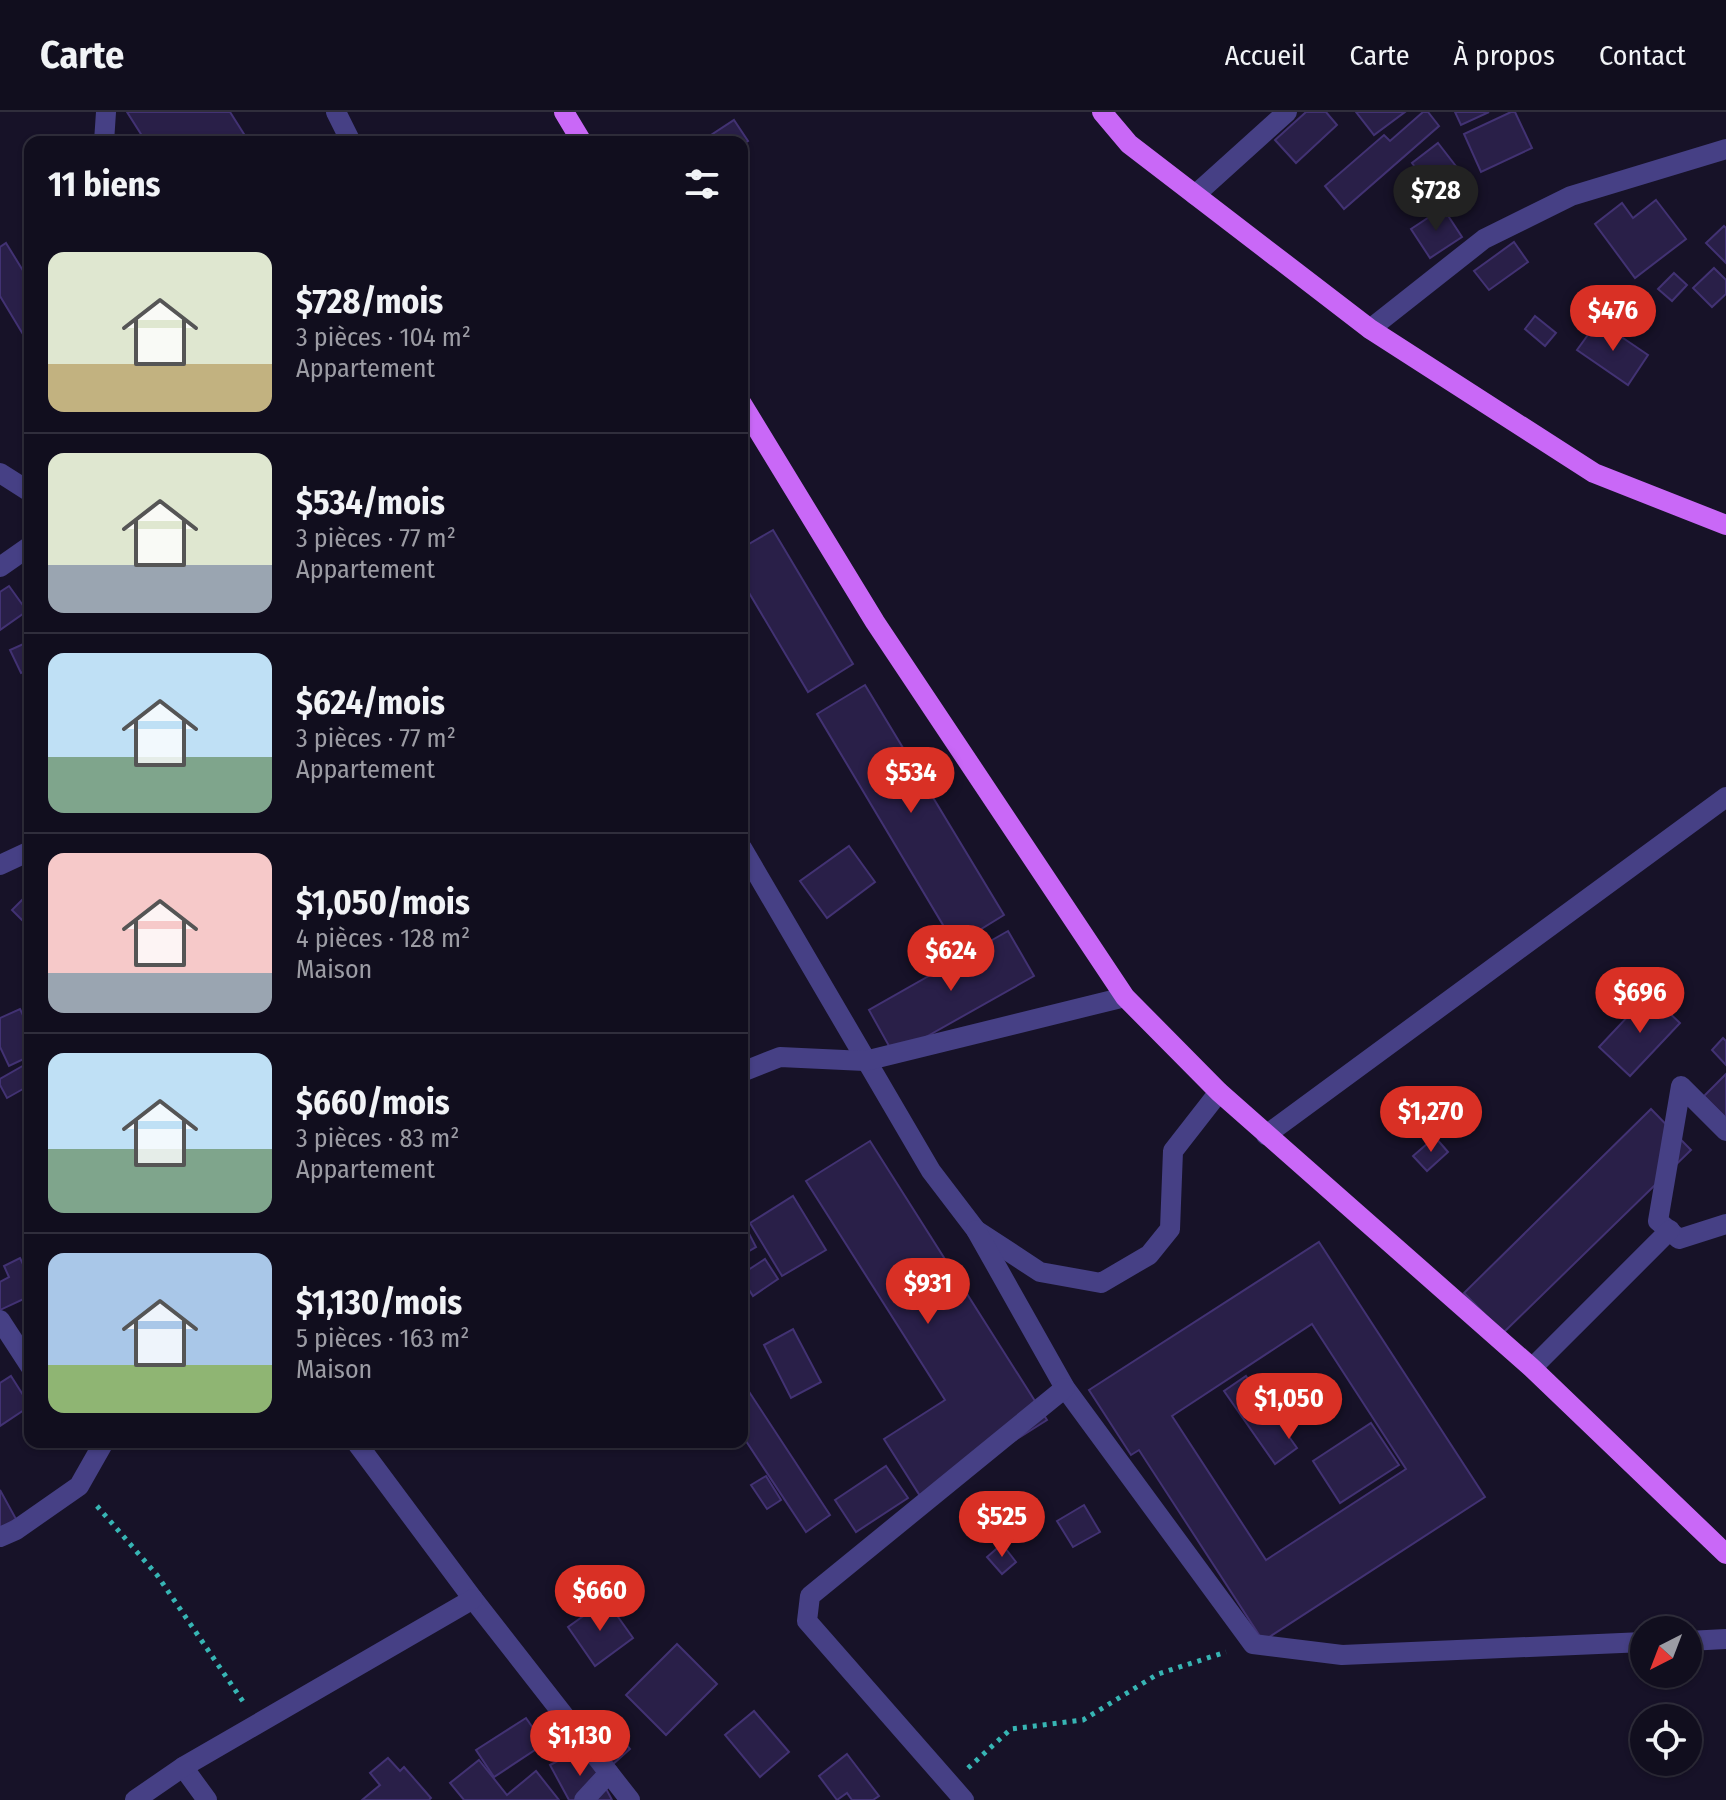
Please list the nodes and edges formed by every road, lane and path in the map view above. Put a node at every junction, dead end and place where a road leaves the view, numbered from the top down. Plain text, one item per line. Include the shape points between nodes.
1 (106, 112) edge
2 (336, 112) edge
3 (564, 112) edge
4 (1102, 112) edge
5 (1287, 112) edge
6 (104, 136) edge
7 (348, 136) edge
8 (578, 136) edge
9 (1726, 149) edge
10 (1195, 195) junction
11 (1370, 329) junction
12 (748, 414) edge
13 (0, 473) edge
14 (24, 488) edge
15 (1726, 525) edge
16 (24, 550) edge
17 (0, 567) edge
18 (1726, 797) edge
19 (24, 854) edge
20 (748, 858) edge
21 (0, 865) edge
22 (1125, 997) junction
23 (865, 1061) junction
24 (748, 1070) edge
25 (1219, 1092) junction
26 (1726, 1131) edge
27 (1266, 1135) junction
28 (1726, 1224) edge
29 (976, 1230) junction
30 (1670, 1230) junction
31 (0, 1320) edge
32 (24, 1357) edge
33 (1532, 1368) junction
34 (1065, 1388) junction
35 (101, 1448) edge
36 (360, 1448) edge
37 (79, 1486) junction
38 (0, 1537) edge
39 (1726, 1554) edge
40 (473, 1599) junction
41 (1726, 1639) edge
42 (1702, 1640) edge
43 (1630, 1643) edge
44 (1253, 1644) junction
45 (258, 1724) junction
46 (183, 1767) junction
47 (609, 1773) junction
48 (957, 1792) edge
49 (135, 1800) edge
50 (207, 1800) edge
51 (584, 1800) edge
52 (630, 1800) edge

1 - 6 street
2 - 7 street
3 - 8 main road
4 - 10 main road via 1129,144
5 - 10 street
9 - 11 street via 1571,196 1484,239
10 - 11 main road
11 - 15 main road via 1594,473
12 - 22 main road via 875,622
13 - 14 street
16 - 17 street
18 - 27 street
19 - 21 street
20 - 23 street
22 - 23 street
22 - 25 main road
23 - 24 street via 780,1057
23 - 29 street via 931,1171
25 - 27 main road
25 - 29 street via 1173,1151 1170,1229 1149,1255 1101,1283 1040,1272
26 - 30 street via 1681,1086 1658,1221
27 - 33 main road
28 - 30 street via 1679,1239
29 - 34 street
30 - 33 street
31 - 32 street
33 - 39 main road
34 - 44 street
34 - 48 street via 810,1596 807,1621
35 - 37 street
36 - 40 street
37 - 38 street
37 - 45 path via 157,1575
40 - 45 street
40 - 47 street
41 - 42 street
43 - 44 street via 1342,1655
44 - 48 path via 1158,1674 1083,1720 1011,1729
45 - 46 street
46 - 49 street
46 - 50 street
47 - 51 street
47 - 52 street

